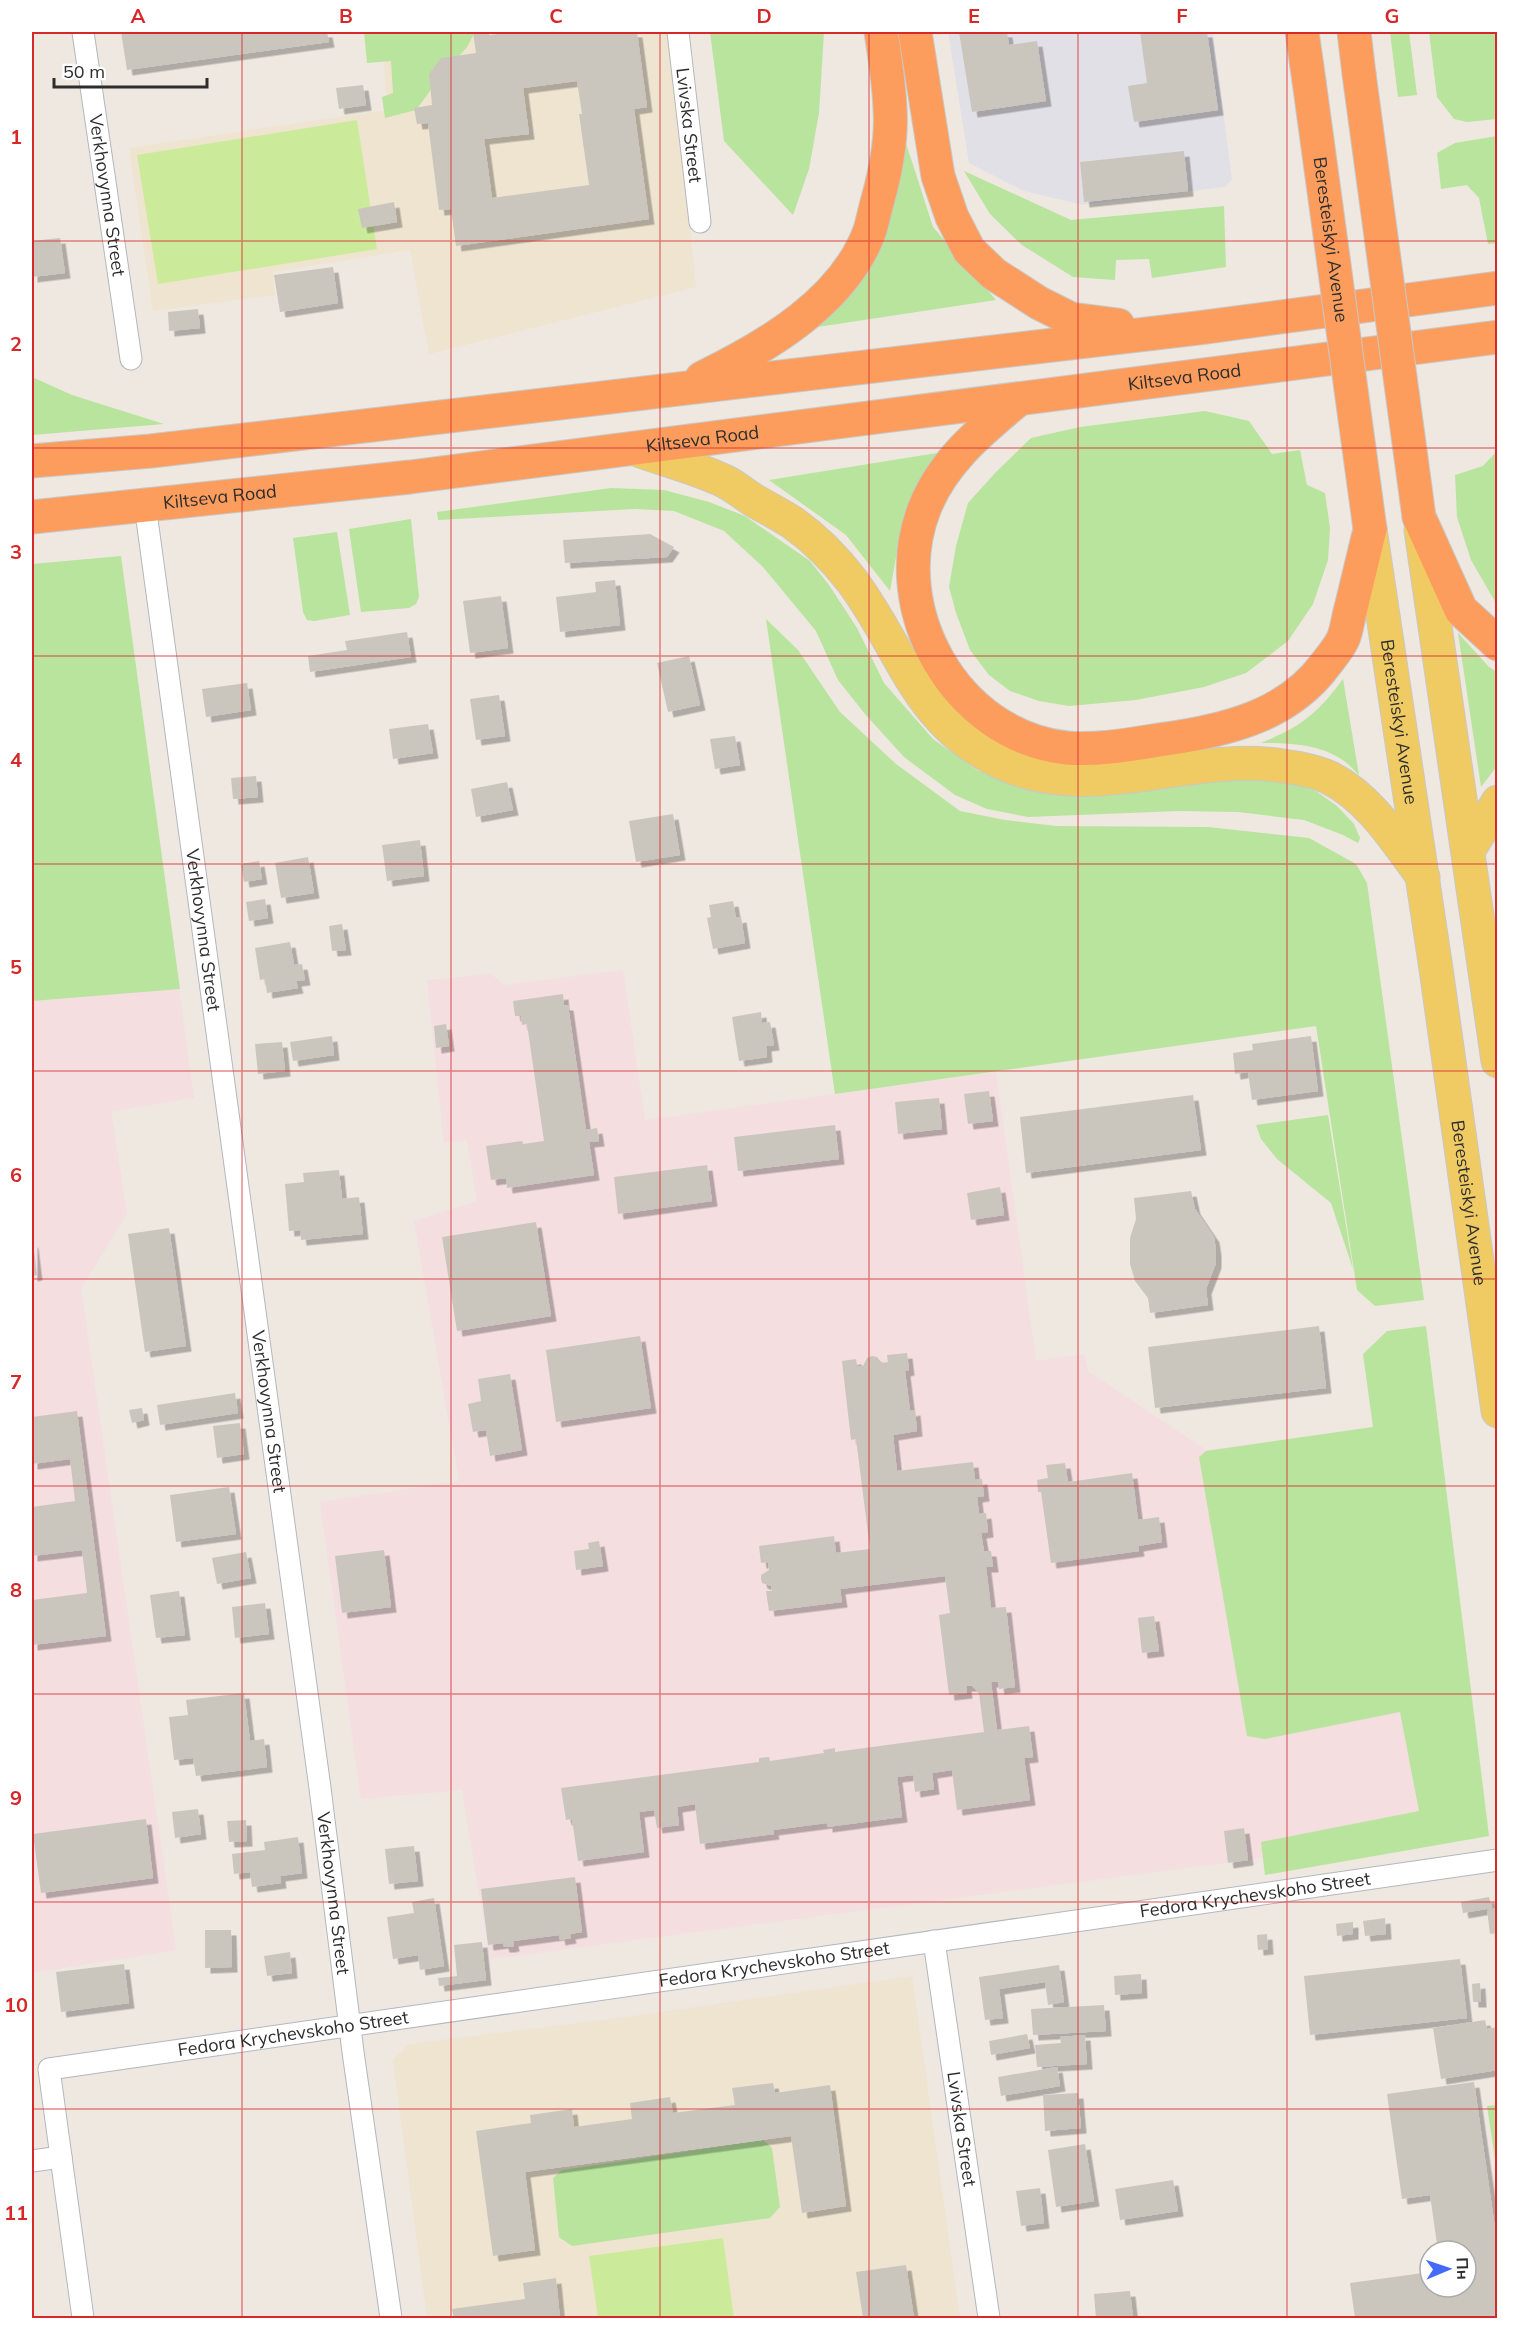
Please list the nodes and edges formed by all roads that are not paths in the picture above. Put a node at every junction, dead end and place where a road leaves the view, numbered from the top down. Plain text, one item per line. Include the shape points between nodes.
1 (83, 32) edge
2 (678, 32) edge
3 (881, 32) edge
4 (915, 32) edge
5 (1302, 32) edge
6 (1354, 32) edge
7 (700, 222) dead end
8 (1497, 288) edge
9 (1198, 328) junction
10 (1497, 337) edge
11 (131, 358) dead end
12 (682, 387) junction
13 (1019, 399) junction
14 (634, 449) junction
15 (32, 461) edge
16 (145, 505) junction
17 (32, 517) edge
18 (1419, 517) junction
19 (1370, 529) junction
20 (1497, 644) edge
21 (1497, 802) edge
22 (1468, 850) junction
23 (1423, 877) junction
24 (1497, 1061) edge
25 (1497, 1411) edge
26 (1497, 1860) edge
27 (934, 1941) junction
28 (350, 2025) junction
29 (61, 2157) junction
30 (32, 2161) edge
31 (82, 2319) edge
32 (391, 2319) edge
33 (989, 2319) edge

1 - 11 street, Verkhovynna Street
2 - 7 street, Lvivska Street
3 - 12 highway via 891,110 890,142 869,231 856,256 819,303 794,323 763,346
4 - 9 highway via 938,176 969,250 994,274 1071,319 1122,326
5 - 19 highway, Beresteiskyi Avenue, bridge
6 - 18 highway, bridge
8 - 9 highway
9 - 12 highway
10 - 13 highway, Kiltseva Road
12 - 15 highway via 151,451
13 - 14 highway, Kiltseva Road
13 - 19 highway via 969,441 946,468 914,537 912,569 923,630 937,661 956,688 980,712 1035,740 1066,747 1104,748 1222,729 1279,707 1303,691 1343,639
14 - 16 highway, Kiltseva Road
14 - 23 main road via 726,482 792,523 823,549 851,579 915,687 941,720 969,744 1000,762 1033,775 1066,781 1236,762 1300,769 1330,778 1355,796 1389,831
16 - 17 highway, Kiltseva Road
16 - 28 street, Verkhovynna Street
18 - 20 highway via 1461,610
18 - 22 main road
19 - 23 main road, Beresteiskyi Avenue
21 - 22 main road
22 - 24 main road
23 - 25 main road, Beresteiskyi Avenue
26 - 27 street, Fedora Krychevskoho Street
27 - 28 street, Fedora Krychevskoho Street
27 - 33 street, Lvivska Street
28 - 29 street, Fedora Krychevskoho Street via 50,2068
28 - 32 street, Verkhovynna Street
29 - 30 street
29 - 31 street

